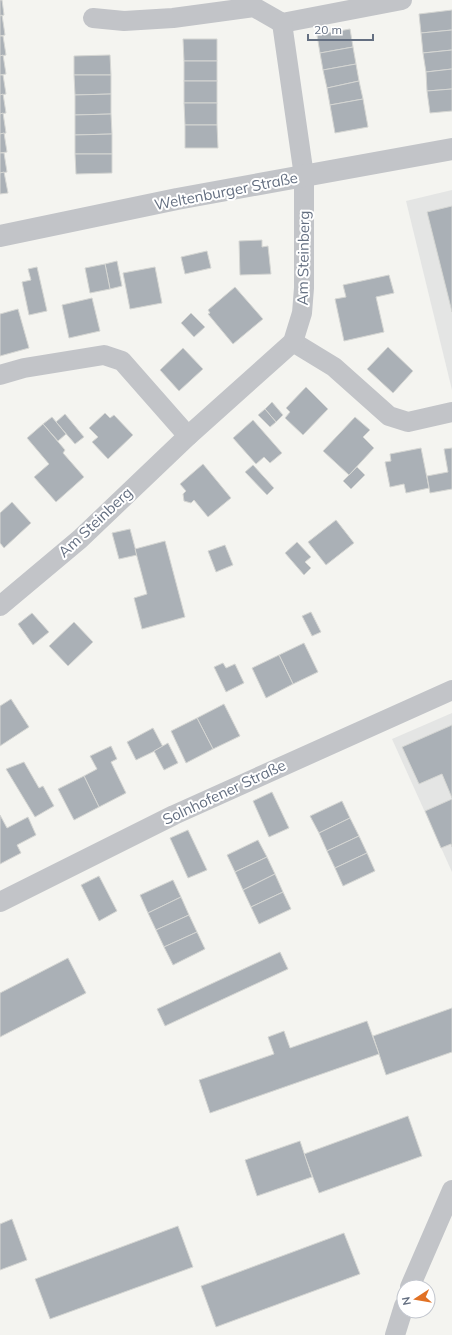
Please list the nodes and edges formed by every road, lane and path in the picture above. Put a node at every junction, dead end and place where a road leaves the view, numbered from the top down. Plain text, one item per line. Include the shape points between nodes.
1 (402, 0) edge
2 (93, 18) dead end
3 (282, 22) junction
4 (452, 149) edge
5 (304, 176) junction
6 (0, 236) edge
7 (292, 342) junction
8 (0, 375) edge
9 (452, 412) edge
10 (188, 436) junction
11 (0, 606) edge
12 (452, 690) edge
13 (0, 902) edge
14 (452, 1190) edge
15 (413, 1279) edge
16 (400, 1319) edge
17 (395, 1335) edge

1 - 3 street
2 - 3 street via 124,21 173,18 254,7
3 - 5 street, Am Steinberg
4 - 5 street, Weltenburger Straße
5 - 6 street, Weltenburger Straße
5 - 7 street, Am Steinberg via 304,288 302,313
7 - 9 street via 334,366 389,416 408,422
7 - 10 street, Am Steinberg
8 - 10 street via 24,368 104,355 122,361
10 - 11 street, Am Steinberg via 80,538
12 - 13 street, Solnhofener Straße via 174,815
14 - 15 street
16 - 17 street

